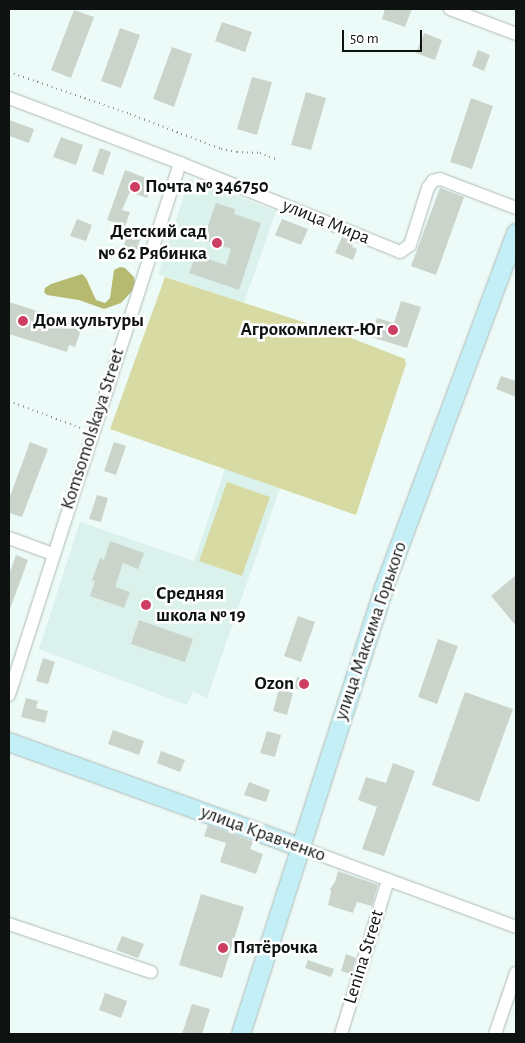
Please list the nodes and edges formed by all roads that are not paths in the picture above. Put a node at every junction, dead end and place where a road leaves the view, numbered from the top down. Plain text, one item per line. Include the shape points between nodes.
1 (450, 9) edge
2 (516, 34) edge
3 (9, 98) edge
4 (180, 163) junction
5 (516, 208) edge
6 (516, 233) edge
7 (9, 538) edge
8 (53, 554) junction
9 (9, 695) edge
10 (9, 742) edge
11 (299, 847) junction
12 (388, 880) junction
13 (9, 924) edge
14 (516, 927) edge
15 (151, 972) dead end
16 (516, 973) edge
17 (241, 1034) edge
18 (341, 1034) edge
19 (495, 1034) edge

1 - 2 street
3 - 4 street, улица Мира
4 - 5 street, улица Мира via 400,252 410,245 433,180 440,179
4 - 8 street, Komsomolskaya Street
6 - 11 main road, улица Максима Горького via 384,588
7 - 8 street
8 - 9 street, Komsomolskaya Street
10 - 11 main road, улица Кравченко
11 - 12 street, улица Кравченко
11 - 17 main road, улица Максима Горького
12 - 14 street, улица Кравченко
12 - 18 street, Lenina Street
13 - 15 street
16 - 19 street

